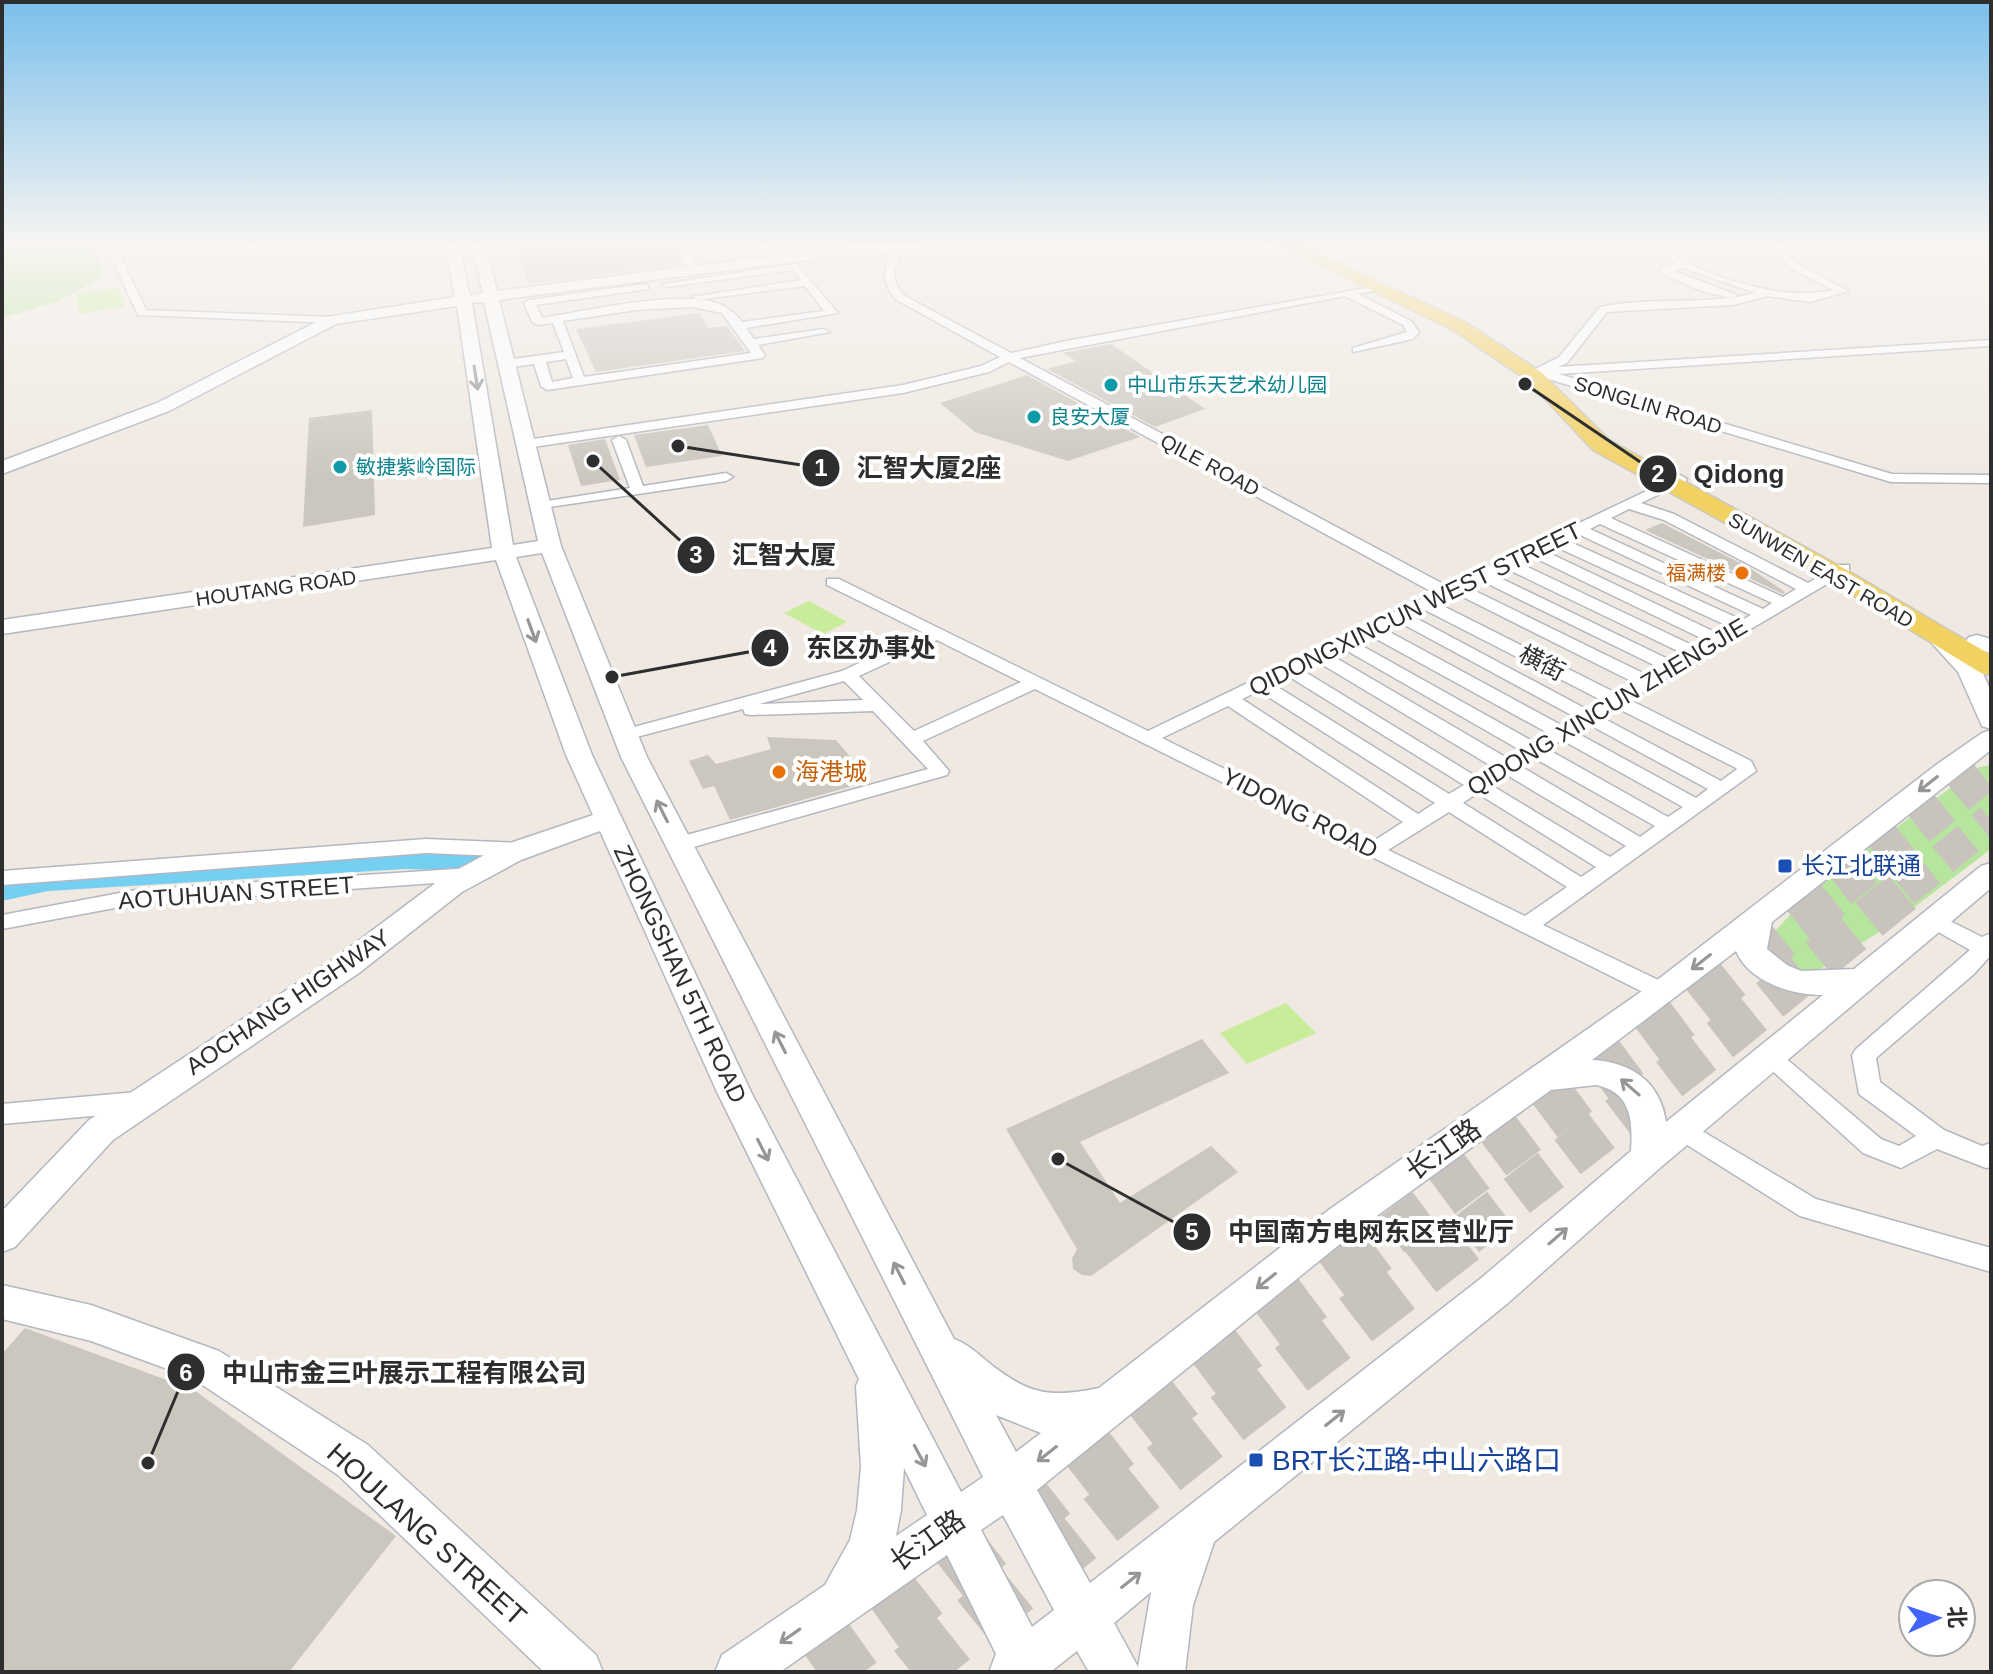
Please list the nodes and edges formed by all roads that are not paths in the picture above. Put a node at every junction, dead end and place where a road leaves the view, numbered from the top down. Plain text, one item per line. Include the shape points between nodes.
1 (324, 324) edge
2 (484, 324) edge
3 (492, 324) edge
4 (559, 324) edge
5 (737, 324) edge
6 (949, 324) edge
7 (1183, 324) edge
8 (1408, 324) edge
9 (1455, 324) edge
10 (1468, 324) edge
11 (1592, 324) edge
12 (824, 332) dead end
13 (749, 343) junction
14 (1991, 343) edge
15 (1357, 350) dead end
16 (1009, 357) junction
17 (507, 364) junction
18 (542, 368) junction
19 (575, 368) junction
20 (1534, 372) junction
21 (619, 440) dead end
22 (526, 444) junction
23 (2, 468) edge
24 (726, 477) dead end
25 (1991, 479) edge
26 (1675, 482) junction
27 (638, 491) junction
28 (1637, 502) junction
29 (541, 506) junction
30 (1601, 519) junction
31 (1579, 529) junction
32 (1556, 541) junction
33 (550, 546) junction
34 (1533, 551) junction
35 (504, 554) junction
36 (1508, 564) junction
37 (1839, 571) junction
38 (1483, 576) junction
39 (833, 582) dead end
40 (1806, 588) junction
41 (1453, 591) junction
42 (1782, 602) junction
43 (1426, 604) junction
44 (1761, 614) junction
45 (1400, 616) junction
46 (1741, 626) junction
47 (2, 627) edge
48 (1373, 630) junction
49 (937, 633) junction
50 (1718, 640) junction
51 (1941, 640) junction
52 (1345, 643) junction
53 (1986, 646) edge
54 (1696, 653) junction
55 (1320, 656) junction
56 (1672, 667) junction
57 (1991, 667) edge
58 (1290, 670) junction
59 (848, 675) junction
60 (1037, 681) junction
61 (1647, 682) junction
62 (1261, 684) junction
63 (1230, 699) junction
64 (1617, 701) junction
65 (879, 705) junction
66 (715, 711) junction
67 (1588, 717) junction
68 (1991, 721) edge
69 (1562, 732) junction
70 (625, 735) junction
71 (1150, 737) junction
72 (912, 739) junction
73 (1982, 749) edge
74 (1534, 751) junction
75 (1506, 768) junction
76 (1478, 785) junction
77 (1722, 789) junction
78 (1449, 803) junction
79 (1697, 806) junction
80 (608, 819) junction
81 (1418, 823) junction
82 (1669, 826) junction
83 (679, 844) junction
84 (1641, 846) junction
85 (519, 850) junction
86 (1372, 851) junction
87 (1611, 867) junction
88 (1991, 873) edge
89 (471, 875) junction
90 (2, 878) edge
91 (1582, 887) junction
92 (1758, 918) junction
93 (1934, 920) junction
94 (2, 922) edge
95 (1526, 926) junction
96 (1987, 944) edge
97 (1860, 980) junction
98 (1663, 992) junction
99 (1769, 1057) junction
100 (1540, 1080) junction
101 (141, 1102) junction
102 (2, 1114) edge
103 (1682, 1129) junction
104 (1935, 1137) junction
105 (1991, 1153) edge
106 (1648, 1157) junction
107 (2, 1236) edge
108 (1991, 1260) edge
109 (2, 1302) edge
110 (935, 1342) junction
111 (875, 1369) junction
112 (1109, 1405) junction
113 (1010, 1484) junction
114 (954, 1520) junction
115 (1196, 1528) junction
116 (840, 1601) junction
117 (1084, 1617) junction
118 (1022, 1668) edge
119 (579, 1672) edge
120 (739, 1672) edge
121 (1116, 1672) edge
122 (1161, 1672) edge

1 - 23 main road via 163,407
2 -> 35 main road, ZHONGSHAN 5TH ROAD
3 - 17 main road, ZHONGSHAN 5TH ROAD
4 - 19 street
5 - 13 street
6 - 16 street, QILE ROAD
7 - 16 street
8 - 15 street via 1413,332 1409,337
9 - 20 main road, SUNWEN EAST ROAD
10 - 20 main road, SUNWEN EAST ROAD
11 - 20 street via 1563,360
12 - 13 street
13 - 19 street via 759,355
14 - 20 street
16 - 22 street via 985,369 903,389
16 - 41 street, QILE ROAD
17 - 18 street
17 - 22 main road, ZHONGSHAN 5TH ROAD
18 - 19 street
18 - 19 street via 547,386
20 - 25 street, SONGLIN ROAD via 1891,478
20 - 26 main road, SUNWEN EAST ROAD via 1601,445
21 - 27 street
22 - 29 main road, ZHONGSHAN 5TH ROAD
24 - 27 street via 694,475
26 - 28 street, QIDONGXINCUN WEST STREET
26 - 37 main road, SUNWEN EAST ROAD
27 - 29 street
28 - 30 street, QIDONGXINCUN WEST STREET
28 - 40 street
29 - 33 main road, ZHONGSHAN 5TH ROAD
30 - 31 street, QIDONGXINCUN WEST STREET
30 - 42 street
31 - 32 street, QIDONGXINCUN WEST STREET
31 - 44 street
32 - 34 street, QIDONGXINCUN WEST STREET
32 - 46 street
33 - 35 main road, HOUTANG ROAD
33 - 70 main road, ZHONGSHAN 5TH ROAD
34 - 36 street, QIDONGXINCUN WEST STREET
34 - 50 street
35 - 47 main road, HOUTANG ROAD
35 -> 80 main road, ZHONGSHAN 5TH ROAD
36 - 38 street, QIDONGXINCUN WEST STREET
36 - 54 street
37 - 40 street, QIDONG XINCUN ZHENGJIE
37 - 51 main road, SUNWEN EAST ROAD
37 - 53 main road, SUNWEN EAST ROAD
38 - 41 street, QIDONGXINCUN WEST STREET
38 - 56 street
39 - 49 street, YIDONG ROAD
40 - 42 street, QIDONG XINCUN ZHENGJIE
41 - 43 street, QIDONGXINCUN WEST STREET
41 - 61 street, QILE ROAD
42 - 44 street, QIDONG XINCUN ZHENGJIE
43 - 45 street, QIDONGXINCUN WEST STREET
43 - 64 street, 横街
44 - 46 street, QIDONG XINCUN ZHENGJIE
45 - 48 street, QIDONGXINCUN WEST STREET
45 - 67 street
46 - 50 street, QIDONG XINCUN ZHENGJIE
48 - 52 street, QIDONGXINCUN WEST STREET
48 - 69 street
49 - 59 street
49 - 60 street, YIDONG ROAD
50 - 54 street, QIDONG XINCUN ZHENGJIE
51 - 57 main road, SUNWEN EAST ROAD
51 - 68 main road via 1969,670
52 - 55 street, QIDONGXINCUN WEST STREET
52 - 74 street
54 - 56 street, QIDONG XINCUN ZHENGJIE
55 - 58 street, QIDONGXINCUN WEST STREET
55 - 75 street
56 - 61 street, QIDONG XINCUN ZHENGJIE
58 - 62 street, QIDONGXINCUN WEST STREET
58 - 76 street
59 - 65 street
59 - 66 street
60 - 71 street, YIDONG ROAD
60 - 72 street
61 - 64 street, QIDONG XINCUN ZHENGJIE
62 - 63 street, QIDONGXINCUN WEST STREET
62 - 78 street
63 - 71 street, QIDONGXINCUN WEST STREET
63 - 81 street
64 - 67 street, QIDONG XINCUN ZHENGJIE
64 - 77 street, 横街 via 1744,765 1747,771
65 - 66 street
65 - 72 street
66 - 70 street
67 - 69 street, QIDONG XINCUN ZHENGJIE
67 - 77 street
69 - 74 street, QIDONG XINCUN ZHENGJIE
69 - 79 street
83 -> 70 main road, ZHONGSHAN 5TH ROAD
71 - 86 street, YIDONG ROAD
72 - 83 street via 940,771
73 -> 92 main road, 长江路
74 - 75 street, QIDONG XINCUN ZHENGJIE
74 - 82 street
75 - 76 street, QIDONG XINCUN ZHENGJIE
75 - 84 street
76 - 78 street, QIDONG XINCUN ZHENGJIE
76 - 87 street
77 - 79 street
78 - 81 street, QIDONG XINCUN ZHENGJIE
78 - 91 street
79 - 82 street
80 - 85 main road, AOCHANG HIGHWAY
80 -> 111 main road, ZHONGSHAN 5TH ROAD via 734,1092
81 - 86 street, QIDONG XINCUN ZHENGJIE
82 - 84 street
110 -> 83 main road, ZHONGSHAN 5TH ROAD
84 - 87 street
85 - 89 main road, AOCHANG HIGHWAY
85 - 90 street via 426,846
86 - 95 street, YIDONG ROAD
87 - 91 street
88 - 93 main road
89 - 94 street, AOTUHUAN STREET via 136,897
89 - 101 main road, AOCHANG HIGHWAY via 348,965
91 - 95 street
92 - 97 main road via 1751,952 1780,978 1811,984
92 -> 98 main road, 长江路
93 - 96 street
93 - 97 main road
95 - 98 street, YIDONG ROAD
96 - 104 street via 1864,1055 1868,1087
97 - 99 main road
98 - 100 main road, 长江路
99 - 103 main road
99 - 104 street via 1872,1146 1901,1158
106 -> 100 main road via 1649,1112 1626,1081 1603,1072 1576,1071
100 -> 112 main road, 长江路 via 1343,1220
101 - 102 street
101 - 107 main road, AOCHANG HIGHWAY via 101,1130
103 - 106 main road
103 - 108 street via 1809,1208
104 - 105 street via 1986,1158
115 -> 106 main road via 1494,1291
109 - 119 main road, HOULANG STREET via 91,1323 205,1364 353,1460
110 - 112 main road via 984,1386 1014,1404 1059,1415
110 - 113 main road, ZHONGSHAN 5TH ROAD
111 -> 114 main road, ZHONGSHAN 5TH ROAD
111 - 116 main road via 883,1436 879,1497 871,1545
112 -> 113 main road, 长江路
113 - 114 main road, 长江路
113 - 117 main road, ZHONGSHAN 5TH ROAD
114 - 116 main road, 长江路
114 - 118 main road, ZHONGSHAN 5TH ROAD
117 -> 115 main road
115 - 122 main road via 1170,1605
116 -> 120 main road, 长江路
117 - 118 main road
117 - 121 main road, ZHONGSHAN 5TH ROAD

